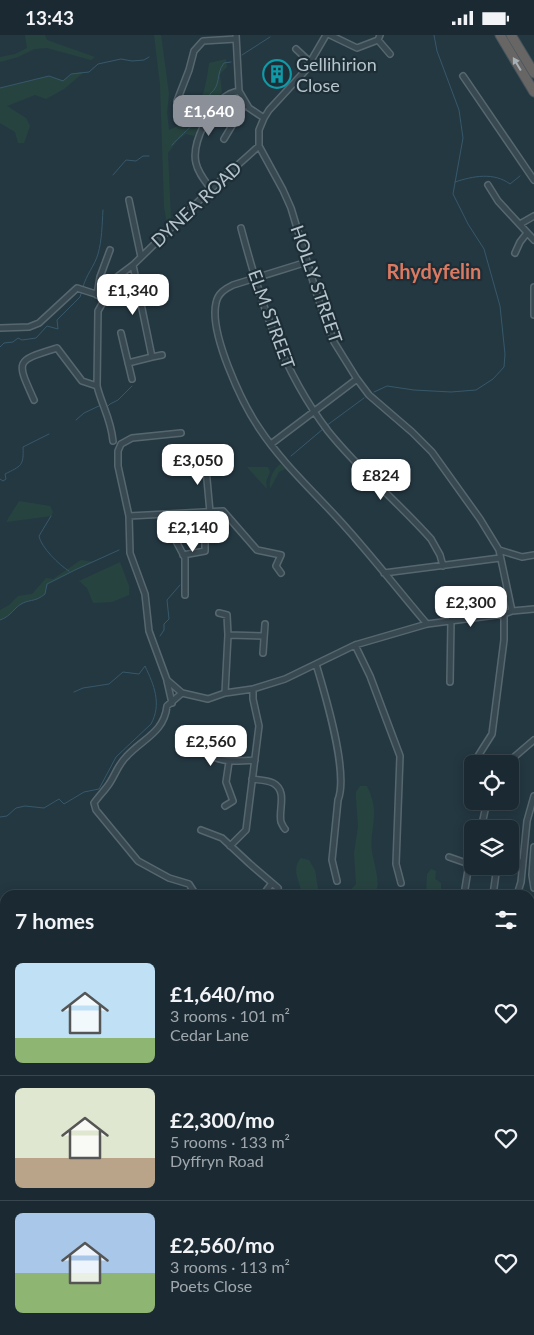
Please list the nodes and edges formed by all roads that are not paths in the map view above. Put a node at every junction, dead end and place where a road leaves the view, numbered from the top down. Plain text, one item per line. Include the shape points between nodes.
1 (203, 35) edge
2 (328, 35) edge
3 (500, 35) edge
4 (511, 35) edge
5 (236, 37) edge
6 (379, 37) edge
7 (204, 41) junction
8 (296, 49) dead end
9 (390, 54) dead end
10 (310, 63) junction
11 (534, 73) edge
12 (463, 76) dead end
13 (239, 91) junction
14 (534, 92) edge
15 (177, 101) dead end
16 (245, 104) junction
17 (264, 118) junction
18 (224, 139) dead end
19 (259, 146) junction
20 (534, 180) edge
21 (488, 185) dead end
22 (211, 189) junction
23 (129, 200) dead end
24 (534, 216) edge
25 (520, 224) junction
26 (242, 228) dead end
27 (527, 233) junction
28 (534, 240) edge
29 (110, 251) dead end
30 (515, 253) dead end
31 (141, 257) junction
32 (307, 262) junction
33 (133, 265) junction
34 (255, 279) junction
35 (534, 287) edge
36 (97, 295) junction
37 (105, 297) junction
38 (534, 315) edge
39 (0, 328) edge
40 (121, 333) dead end
41 (162, 355) dead end
42 (152, 357) junction
43 (128, 363) junction
44 (132, 379) dead end
45 (357, 379) junction
46 (97, 386) junction
47 (34, 400) dead end
48 (315, 412) junction
49 (181, 433) dead end
50 (113, 441) dead end
51 (271, 445) junction
52 (205, 458) dead end
53 (210, 512) junction
54 (175, 514) junction
55 (129, 516) junction
56 (205, 536) dead end
57 (499, 550) junction
58 (183, 555) junction
59 (534, 555) edge
60 (500, 558) junction
61 (443, 566) junction
62 (281, 573) dead end
63 (384, 573) junction
64 (185, 595) dead end
65 (534, 609) edge
66 (512, 611) junction
67 (219, 613) dead end
68 (504, 614) junction
69 (452, 620) junction
70 (265, 624) dead end
71 (427, 624) junction
72 (228, 635) junction
73 (264, 636) junction
74 (355, 645) junction
75 (263, 653) dead end
76 (316, 664) junction
77 (167, 681) junction
78 (450, 682) dead end
79 (253, 689) junction
80 (182, 693) junction
81 (225, 693) junction
82 (172, 703) junction
83 (187, 738) dead end
84 (534, 739) edge
85 (479, 755) edge
86 (516, 755) edge
87 (255, 760) junction
88 (229, 762) junction
89 (252, 779) junction
90 (534, 795) edge
91 (226, 806) dead end
92 (285, 829) dead end
93 (201, 830) dead end
94 (230, 846) junction
95 (534, 847) edge
96 (449, 857) dead end
97 (464, 861) edge
98 (519, 862) edge
99 (523, 862) junction
100 (468, 875) edge
101 (496, 875) edge
102 (337, 881) dead end
103 (272, 883) junction
104 (401, 883) dead end
105 (278, 888) dead end
106 (534, 888) edge
107 (193, 890) edge
108 (267, 890) edge
109 (465, 890) edge
110 (494, 890) edge
111 (519, 890) edge

1 - 7 street
2 - 6 street via 357,48
2 - 10 street
14 -> 3 highway
4 - 11 highway
5 - 7 street
5 - 13 street
6 - 9 street
7 - 15 street via 194,51
8 - 10 street
10 - 17 street
12 - 20 street
13 - 16 street
13 - 22 street via 227,95 218,105 196,142 195,161
16 - 17 street
16 - 18 street
17 - 19 street via 259,130
19 - 22 street, DYNEA ROAD
19 - 32 street, HOLLY STREET via 291,208
21 - 25 street
22 - 31 street, DYNEA ROAD
23 - 31 street
24 - 25 street
25 - 27 street
26 - 34 street, ELM STREET
27 - 28 street
27 - 30 street
29 - 36 street
31 - 33 street, DYNEA ROAD
32 - 34 street
32 - 45 street, HOLLY STREET via 334,342
33 - 37 street, DYNEA ROAD via 117,277
33 - 42 street
34 - 48 street, ELM STREET via 289,370
34 - 51 street via 225,289 216,302 215,311 223,352 236,385 248,411
35 - 38 street
36 - 37 street
36 - 39 street via 77,288 39,323 29,327
37 - 46 street, DYNEA ROAD via 98,311
40 - 43 street
41 - 42 street
42 - 43 street
43 - 44 street
45 - 48 street
45 - 57 street, HOLLY STREET via 369,395 432,452
46 - 47 street via 82,381 57,348 32,356 22,366
46 - 50 street, DYNEA ROAD via 110,420
48 - 51 street
48 - 61 street, ELM STREET via 352,458 431,539
49 - 55 street via 132,438 121,444 118,466
51 - 63 street
52 - 53 street
53 - 54 street
53 - 62 street via 223,511 257,550 281,555 276,565
54 - 55 street
54 - 58 street via 176,541
55 - 77 street via 130,553 145,594 148,631
56 - 58 street via 205,551
57 - 59 street via 522,557
57 - 60 street, HOLLY STREET
58 - 64 street
60 - 61 street
60 - 66 street, HOLLY STREET
61 - 63 street
63 - 71 street
65 - 66 street
66 - 68 street
67 - 72 street via 227,615
68 - 69 street
68 - 85 street via 504,640 492,734
69 - 71 street
69 - 78 street
70 - 73 street
71 - 74 street
72 - 73 street
72 - 81 street
73 - 75 street
74 - 76 street
74 - 104 street via 400,756 396,864
76 - 79 street via 285,679
76 - 102 street via 340,767 341,792 332,860
77 - 80 street
77 - 82 street
79 - 81 street
79 - 87 street via 259,726
80 - 81 street via 208,699
80 - 82 street
82 - 107 street via 167,706 161,726 126,757 94,803 96,810 138,861 169,878 189,884
83 - 88 street via 190,731 204,751
84 - 86 street
87 - 88 street
87 - 89 street
88 - 91 street via 226,782 233,801
89 - 92 street via 277,787 283,806 280,820
89 - 94 street via 246,830
90 - 99 street via 527,821
93 - 94 street via 222,837
94 - 103 street
95 - 106 street
96 - 97 street
98 - 99 street
99 - 111 street
100 - 109 street
101 - 110 street
103 - 105 street
103 - 108 street

